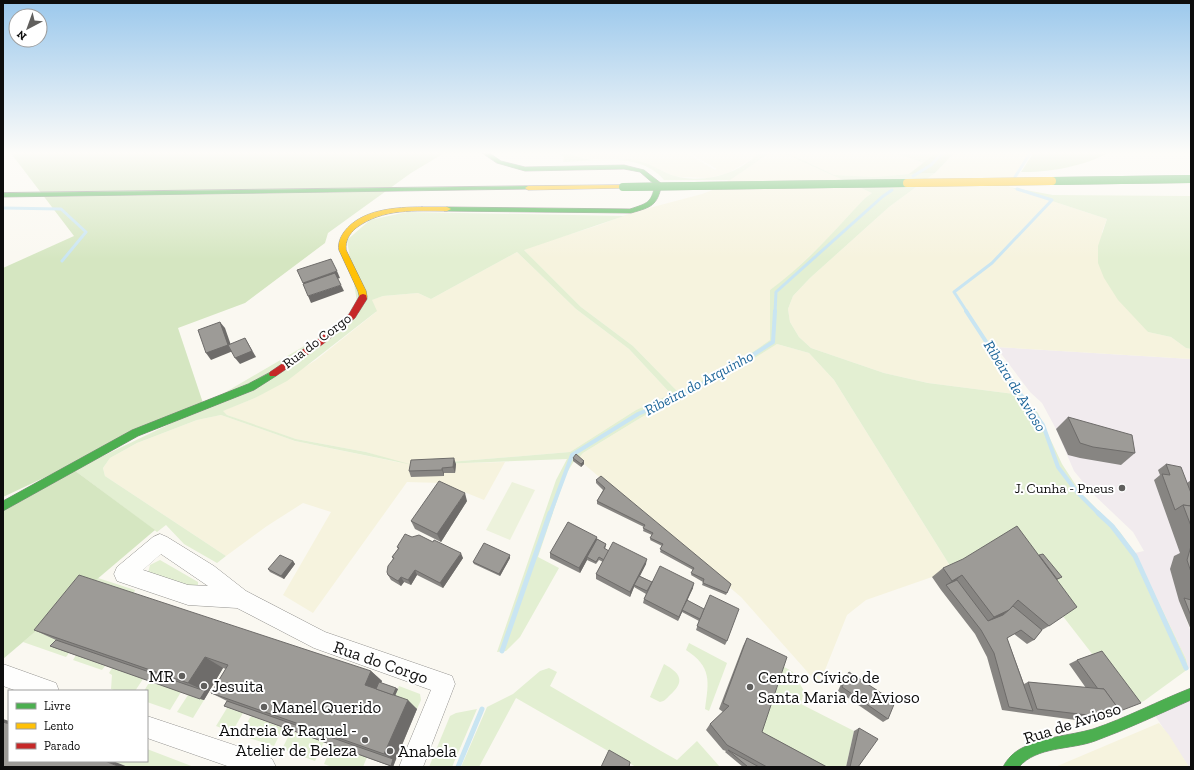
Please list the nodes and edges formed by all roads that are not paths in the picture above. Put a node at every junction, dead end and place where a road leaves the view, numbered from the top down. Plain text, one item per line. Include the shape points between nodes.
1 (551, 188) edge
2 (658, 188) edge
3 (3, 195) edge
4 (3, 506) edge
5 (239, 598) junction
6 (3, 675) edge
7 (45, 690) edge
8 (1191, 694) edge
9 (148, 726) edge
10 (225, 760) edge
11 (264, 767) edge
12 (411, 767) edge
13 (1010, 767) edge

1 - 3 main road, bridge
2 - 4 main road, Rua do Corgo via 655,201 631,211 402,209 374,215 353,228 343,240 342,247 362,291 363,299 352,316 320,342 282,369 251,386 135,433
5 - 5 street, Rua do Corgo via 207,573 160,543 124,574 188,595
5 - 12 street, Rua do Corgo via 321,641 444,684
6 - 7 street
8 - 13 main road, Rua de Avioso via 1093,736 1035,749 1016,758
9 - 10 street
10 - 11 street

